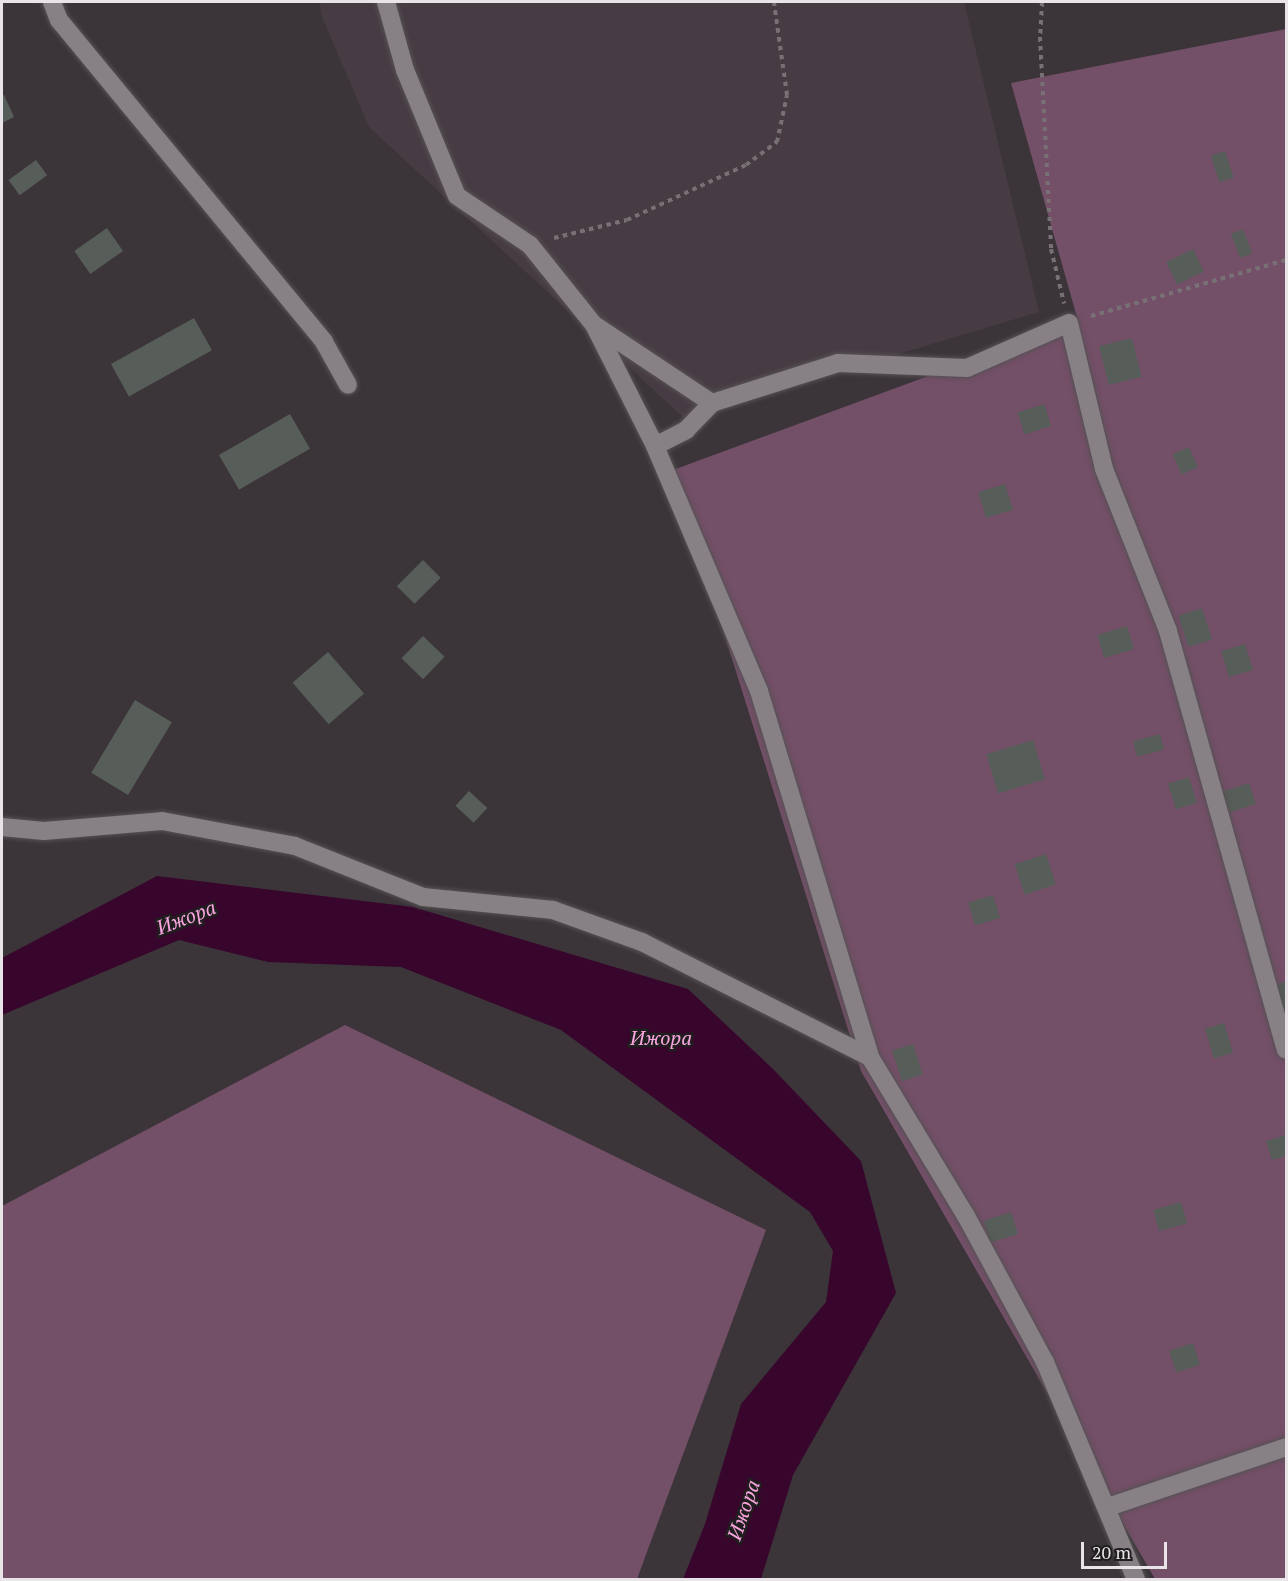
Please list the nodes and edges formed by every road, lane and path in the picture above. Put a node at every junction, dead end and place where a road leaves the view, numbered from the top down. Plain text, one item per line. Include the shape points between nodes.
1 (52, 2) edge
2 (386, 2) edge
3 (774, 2) edge
4 (1042, 2) edge
5 (530, 245) junction
6 (1287, 260) edge
7 (1069, 323) junction
8 (594, 325) junction
9 (348, 385) dead end
10 (712, 403) junction
11 (656, 446) junction
12 (2, 827) edge
13 (1287, 1050) edge
14 (870, 1057) junction
15 (1287, 1447) edge
16 (1108, 1507) junction
17 (1136, 1580) edge

1 - 9 street via 59,20 324,342
2 - 5 street via 405,70 457,195
3 - 5 path via 788,95 777,142 746,165 627,220
4 - 7 path via 1040,37 1051,249
5 - 8 street
6 - 7 path
7 - 10 street via 968,368 838,363
7 - 13 street via 1104,470 1168,631
8 - 10 street
8 - 11 street
10 - 11 street via 686,430
11 - 14 street via 759,691
12 - 14 street via 44,831 162,821 295,846 423,897 553,910 642,942
14 - 16 street via 966,1216 1045,1362
15 - 16 street
16 - 17 street

